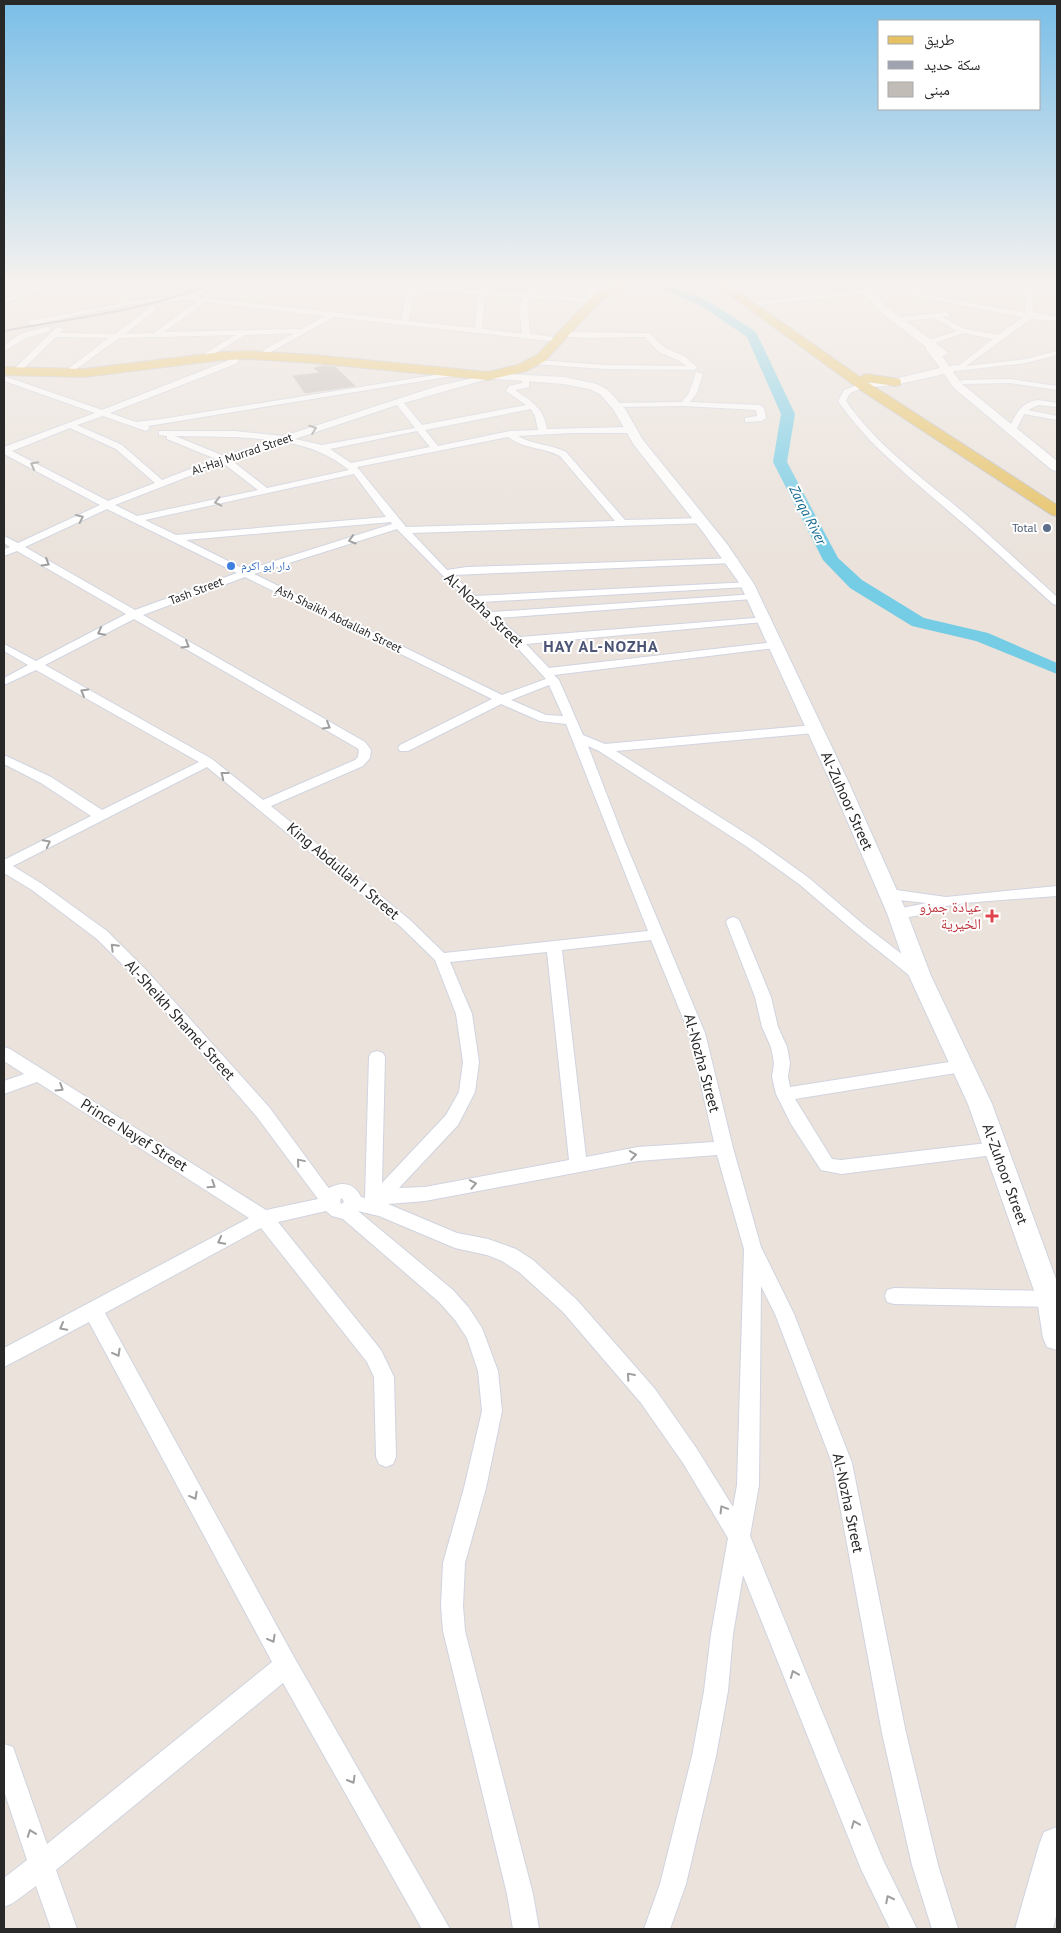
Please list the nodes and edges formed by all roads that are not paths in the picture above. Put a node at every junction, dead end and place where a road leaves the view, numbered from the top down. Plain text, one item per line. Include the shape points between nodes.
1 (200, 374) edge
2 (430, 374) edge
3 (488, 374) edge
4 (503, 374) edge
5 (531, 374) edge
6 (543, 374) edge
7 (699, 374) dead end
8 (861, 374) edge
9 (862, 374) edge
10 (934, 374) edge
11 (941, 374) edge
12 (958, 374) edge
13 (4, 375) edge
14 (496, 375) junction
15 (916, 381) junction
16 (878, 385) junction
17 (962, 386) junction
18 (1057, 388) edge
19 (1057, 398) edge
20 (1040, 402) junction
21 (395, 403) junction
22 (615, 404) junction
23 (684, 404) junction
24 (1057, 405) edge
25 (533, 406) junction
26 (1022, 411) junction
27 (101, 412) junction
28 (1057, 418) edge
29 (748, 420) dead end
30 (70, 425) junction
31 (159, 428) junction
32 (416, 429) junction
33 (629, 430) junction
34 (1012, 430) junction
35 (544, 431) junction
36 (510, 434) junction
37 (287, 439) junction
38 (322, 448) junction
39 (431, 449) junction
40 (4, 450) edge
41 (224, 459) junction
42 (1057, 467) edge
43 (353, 468) junction
44 (160, 483) junction
45 (266, 491) junction
46 (1057, 501) edge
47 (108, 505) junction
48 (1057, 512) edge
49 (137, 519) junction
50 (703, 521) junction
51 (622, 522) junction
52 (398, 525) junction
53 (176, 538) junction
54 (4, 539) edge
55 (18, 547) junction
56 (4, 553) edge
57 (733, 560) junction
58 (246, 573) junction
59 (445, 574) junction
60 (750, 590) junction
61 (470, 599) junction
62 (1057, 602) edge
63 (133, 615) junction
64 (489, 615) junction
65 (763, 618) junction
66 (517, 641) junction
67 (775, 645) junction
68 (4, 647) edge
69 (38, 666) junction
70 (550, 676) junction
71 (4, 682) edge
72 (502, 699) junction
73 (572, 721) junction
74 (814, 729) junction
75 (578, 737) junction
76 (404, 748) dead end
77 (604, 748) junction
78 (4, 759) edge
79 (208, 762) junction
80 (262, 805) junction
81 (101, 816) junction
82 (4, 866) edge
83 (1057, 891) edge
84 (889, 894) junction
85 (950, 901) junction
86 (897, 913) junction
87 (734, 922) dead end
88 (656, 935) junction
89 (554, 947) junction
90 (441, 958) junction
91 (920, 976) junction
92 (4, 1053) edge
93 (377, 1057) dead end
94 (962, 1066) junction
95 (38, 1075) junction
96 (4, 1088) edge
97 (784, 1094) junction
98 (724, 1148) junction
99 (996, 1149) junction
100 (578, 1164) junction
101 (353, 1201) junction
102 (264, 1218) junction
103 (752, 1247) junction
104 (894, 1296) dead end
105 (1050, 1299) junction
106 (93, 1310) junction
107 (1057, 1338) edge
108 (4, 1358) edge
109 (386, 1457) dead end
110 (739, 1536) junction
111 (286, 1665) junction
112 (4, 1756) edge
113 (1057, 1845) edge
114 (42, 1865) junction
115 (4, 1894) edge
116 (64, 1929) edge
117 (437, 1929) edge
118 (526, 1929) edge
119 (657, 1929) edge
120 (904, 1929) edge
121 (945, 1929) edge
122 (1034, 1929) edge

1 - 27 street
2 - 31 street
3 - 14 main road
4 - 14 main road, Al-Zuhoor Street
5 - 25 street via 526,385 512,388 510,392
6 - 22 main road, Al-Zuhoor Street via 604,392
7 - 23 street
8 - 16 main road
9 - 16 main road
10 - 16 main road
11 - 15 main road
12 - 17 main road
13 - 27 street
14 - 21 street, Al-Haj Murrad Street
15 - 16 main road
15 - 17 main road
16 - 46 main road
16 - 48 main road
16 - 62 street via 854,387 847,391 842,401 850,414 910,476 953,509
17 - 18 street via 1010,381
17 - 34 main road
19 - 20 street
20 - 24 street
20 - 26 street
21 - 32 street
37 -> 21 street, Al-Haj Murrad Street
22 - 23 street
22 - 33 main road, Al-Zuhoor Street
23 - 29 street via 760,408 762,418
25 - 32 street
25 - 35 street via 542,418
26 - 28 street
26 - 34 street
27 - 30 street
27 - 31 street
30 - 40 street
30 - 44 street via 119,447
31 - 37 street, Al-Nozha Street
31 - 41 street
32 - 38 street
32 - 39 street
33 - 35 street
33 - 50 main road, Al-Zuhoor Street
34 - 42 main road
35 - 36 street
36 - 39 street
36 - 51 street via 522,443 563,454
37 - 38 street, Al-Nozha Street
37 - 41 street, Al-Haj Murrad Street
38 - 43 street, Al-Nozha Street
39 - 43 street
47 -> 40 street, ِِAsh Shaikh Abdallah Street
41 - 44 street, Al-Haj Murrad Street
41 - 45 street
43 - 45 street
43 - 52 street, Al-Nozha Street
44 - 47 street, Al-Haj Murrad Street
45 -> 49 street
47 - 49 street, ِِAsh Shaikh Abdallah Street
55 -> 47 street, Al-Haj Murrad Street
49 - 53 street, ِِAsh Shaikh Abdallah Street
50 - 51 street
50 - 57 main road, Al-Zuhoor Street
51 - 52 street
52 - 53 street
52 -> 58 street, Tash Street
52 - 59 street, Al-Nozha Street
53 - 58 street, ِِAsh Shaikh Abdallah Street
54 - 55 street
55 - 56 street, Al-Haj Murrad Street
55 -> 63 street
57 - 59 street
57 - 60 main road, Al-Zuhoor Street
58 - 63 street, Tash Street
58 - 72 street, ِِAsh Shaikh Abdallah Street
59 - 61 street, Al-Nozha Street
60 - 61 street
60 - 64 street
60 - 65 main road, Al-Zuhoor Street
61 - 64 street, Al-Nozha Street
63 -> 69 street, Tash Street
63 -> 80 street via 365,750 359,763
64 - 66 street, Al-Nozha Street
65 - 66 street
65 - 67 main road, Al-Zuhoor Street
66 - 70 street, Al-Nozha Street
67 - 70 street
67 - 74 main road, Al-Zuhoor Street
68 - 69 street, King Abdullah I Street
69 - 71 street, Tash Street
79 -> 69 street, King Abdullah I Street
70 - 72 street
70 - 73 street, Al-Nozha Street
72 - 73 street, ِِAsh Shaikh Abdallah Street via 544,718
72 - 76 street
73 - 75 street, Al-Nozha Street
74 - 77 street
74 - 84 main road, Al-Zuhoor Street
75 - 77 street
75 - 88 street, Al-Nozha Street
77 - 91 street via 796,875
78 - 81 street via 46,780
80 -> 79 street, King Abdullah I Street
79 - 81 street
80 - 90 street, King Abdullah I Street via 405,922
82 -> 81 street
101 -> 82 street, Al-Sheikh Shamel Street via 321,1191 262,1112 102,935
83 - 85 street
84 - 85 street
84 - 86 main road, Al-Zuhoor Street
85 - 86 street
86 - 91 main road, Al-Zuhoor Street
87 - 97 street via 779,1047
88 - 89 street
88 - 98 street, Al-Nozha Street via 697,1033
89 - 90 street
89 - 100 street
90 - 101 street, King Abdullah I Street via 464,1014 471,1062 467,1092 452,1120
91 - 94 main road, Al-Zuhoor Street
92 - 95 street, Prince Nayef Street
93 - 101 street
94 - 97 street
94 - 99 main road, Al-Zuhoor Street
95 - 96 street
95 -> 102 street, Prince Nayef Street
97 - 99 street via 823,1160 831,1167
100 -> 98 street via 638,1154
98 - 103 street, Al-Nozha Street
99 - 105 main road, Al-Zuhoor Street
101 -> 100 street via 426,1194
101 - 102 street
110 -> 101 street via 690,1456 648,1396 570,1306 541,1278 494,1249 455,1240 382,1209
101 - 118 street, Al-Sheikh Shamel Street via 366,1230 446,1296 462,1314 475,1334 488,1371 492,1411 454,1563 452,1606 454,1631
102 -> 106 street
102 - 109 street, Prince Nayef Street via 374,1356 384,1377
103 - 110 street via 748,1485
103 - 121 street, Al-Nozha Street via 784,1314 842,1463 894,1734
104 - 105 street
105 - 107 main road, Al-Zuhoor Street
106 -> 108 street
106 -> 111 street
110 - 119 street via 704,1756 673,1884
120 -> 110 street via 874,1870
111 - 114 street
111 -> 117 street
114 -> 112 street
113 - 122 main road
114 - 115 street
114 - 116 street

